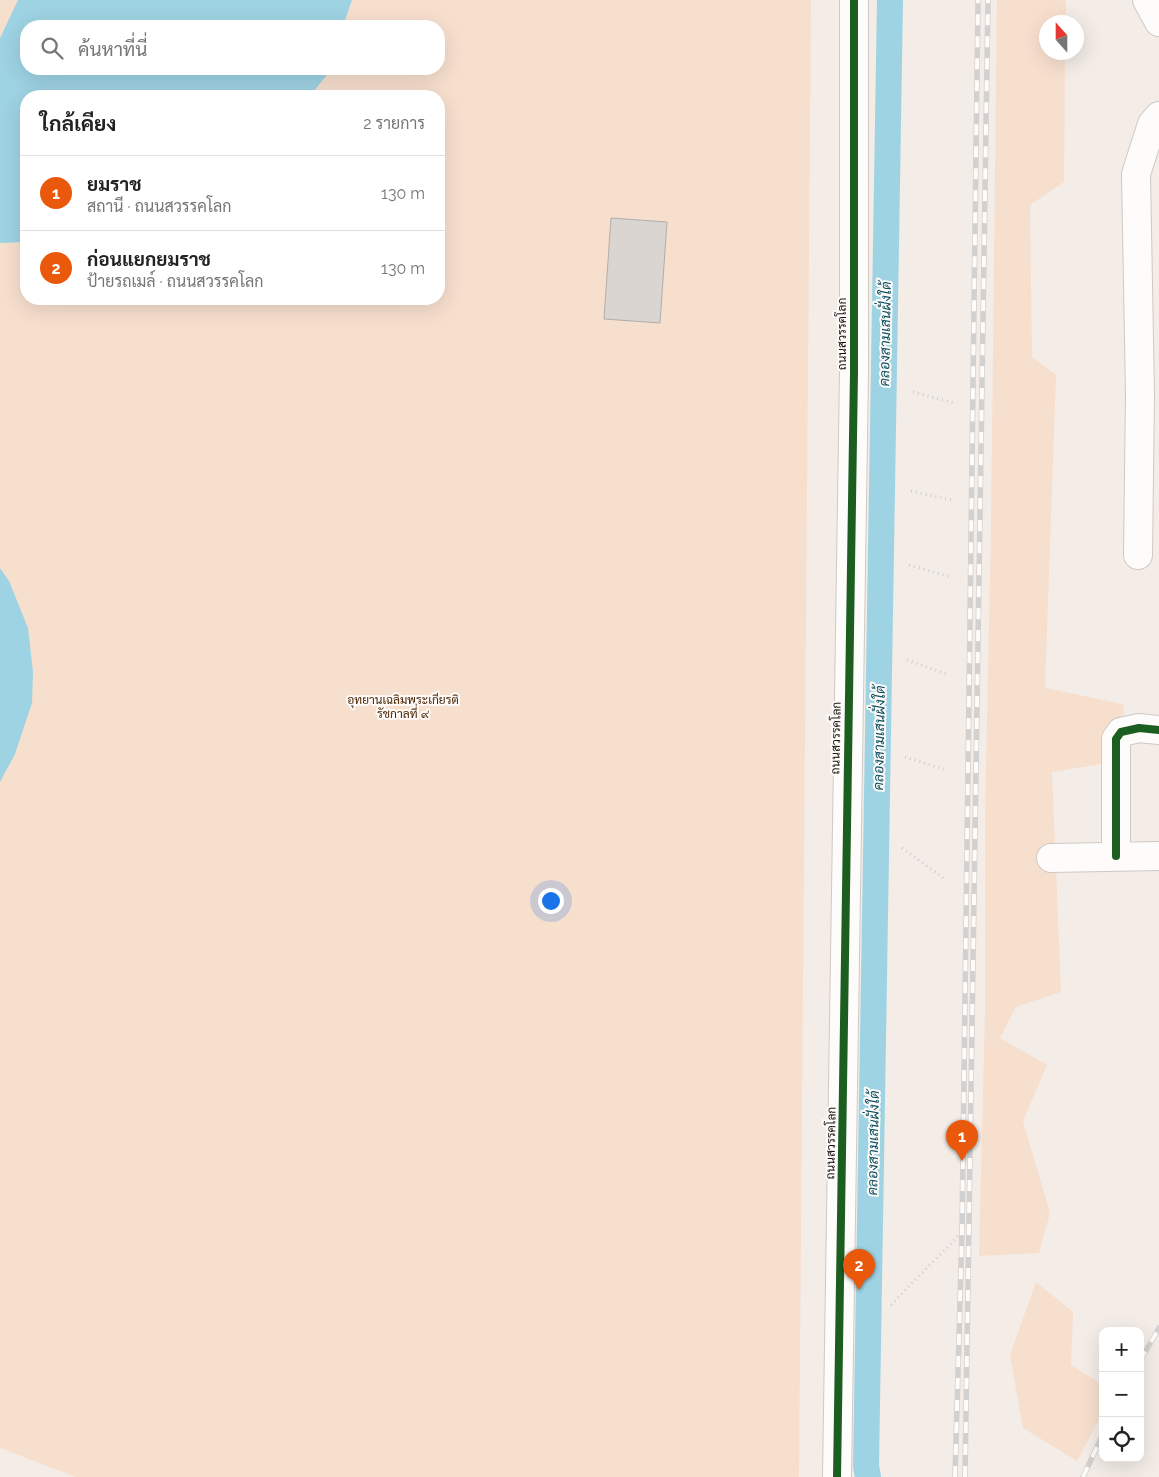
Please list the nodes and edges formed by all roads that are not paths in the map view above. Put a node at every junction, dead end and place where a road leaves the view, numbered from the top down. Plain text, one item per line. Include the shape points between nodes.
1 (854, 0) edge
2 (1147, 0) edge
3 (1159, 22) edge
4 (1159, 116) edge
5 (1138, 556) dead end
6 (1159, 730) edge
7 (1116, 856) junction
8 (1159, 856) edge
9 (1051, 858) dead end
10 (838, 1477) edge

1 - 10 street, ถนนสวรรคโลก via 854,372
2 - 3 street
4 - 5 street via 1152,124 1136,174 1140,395
6 - 7 street via 1139,728 1121,732 1116,739
7 - 8 street
7 - 9 street

